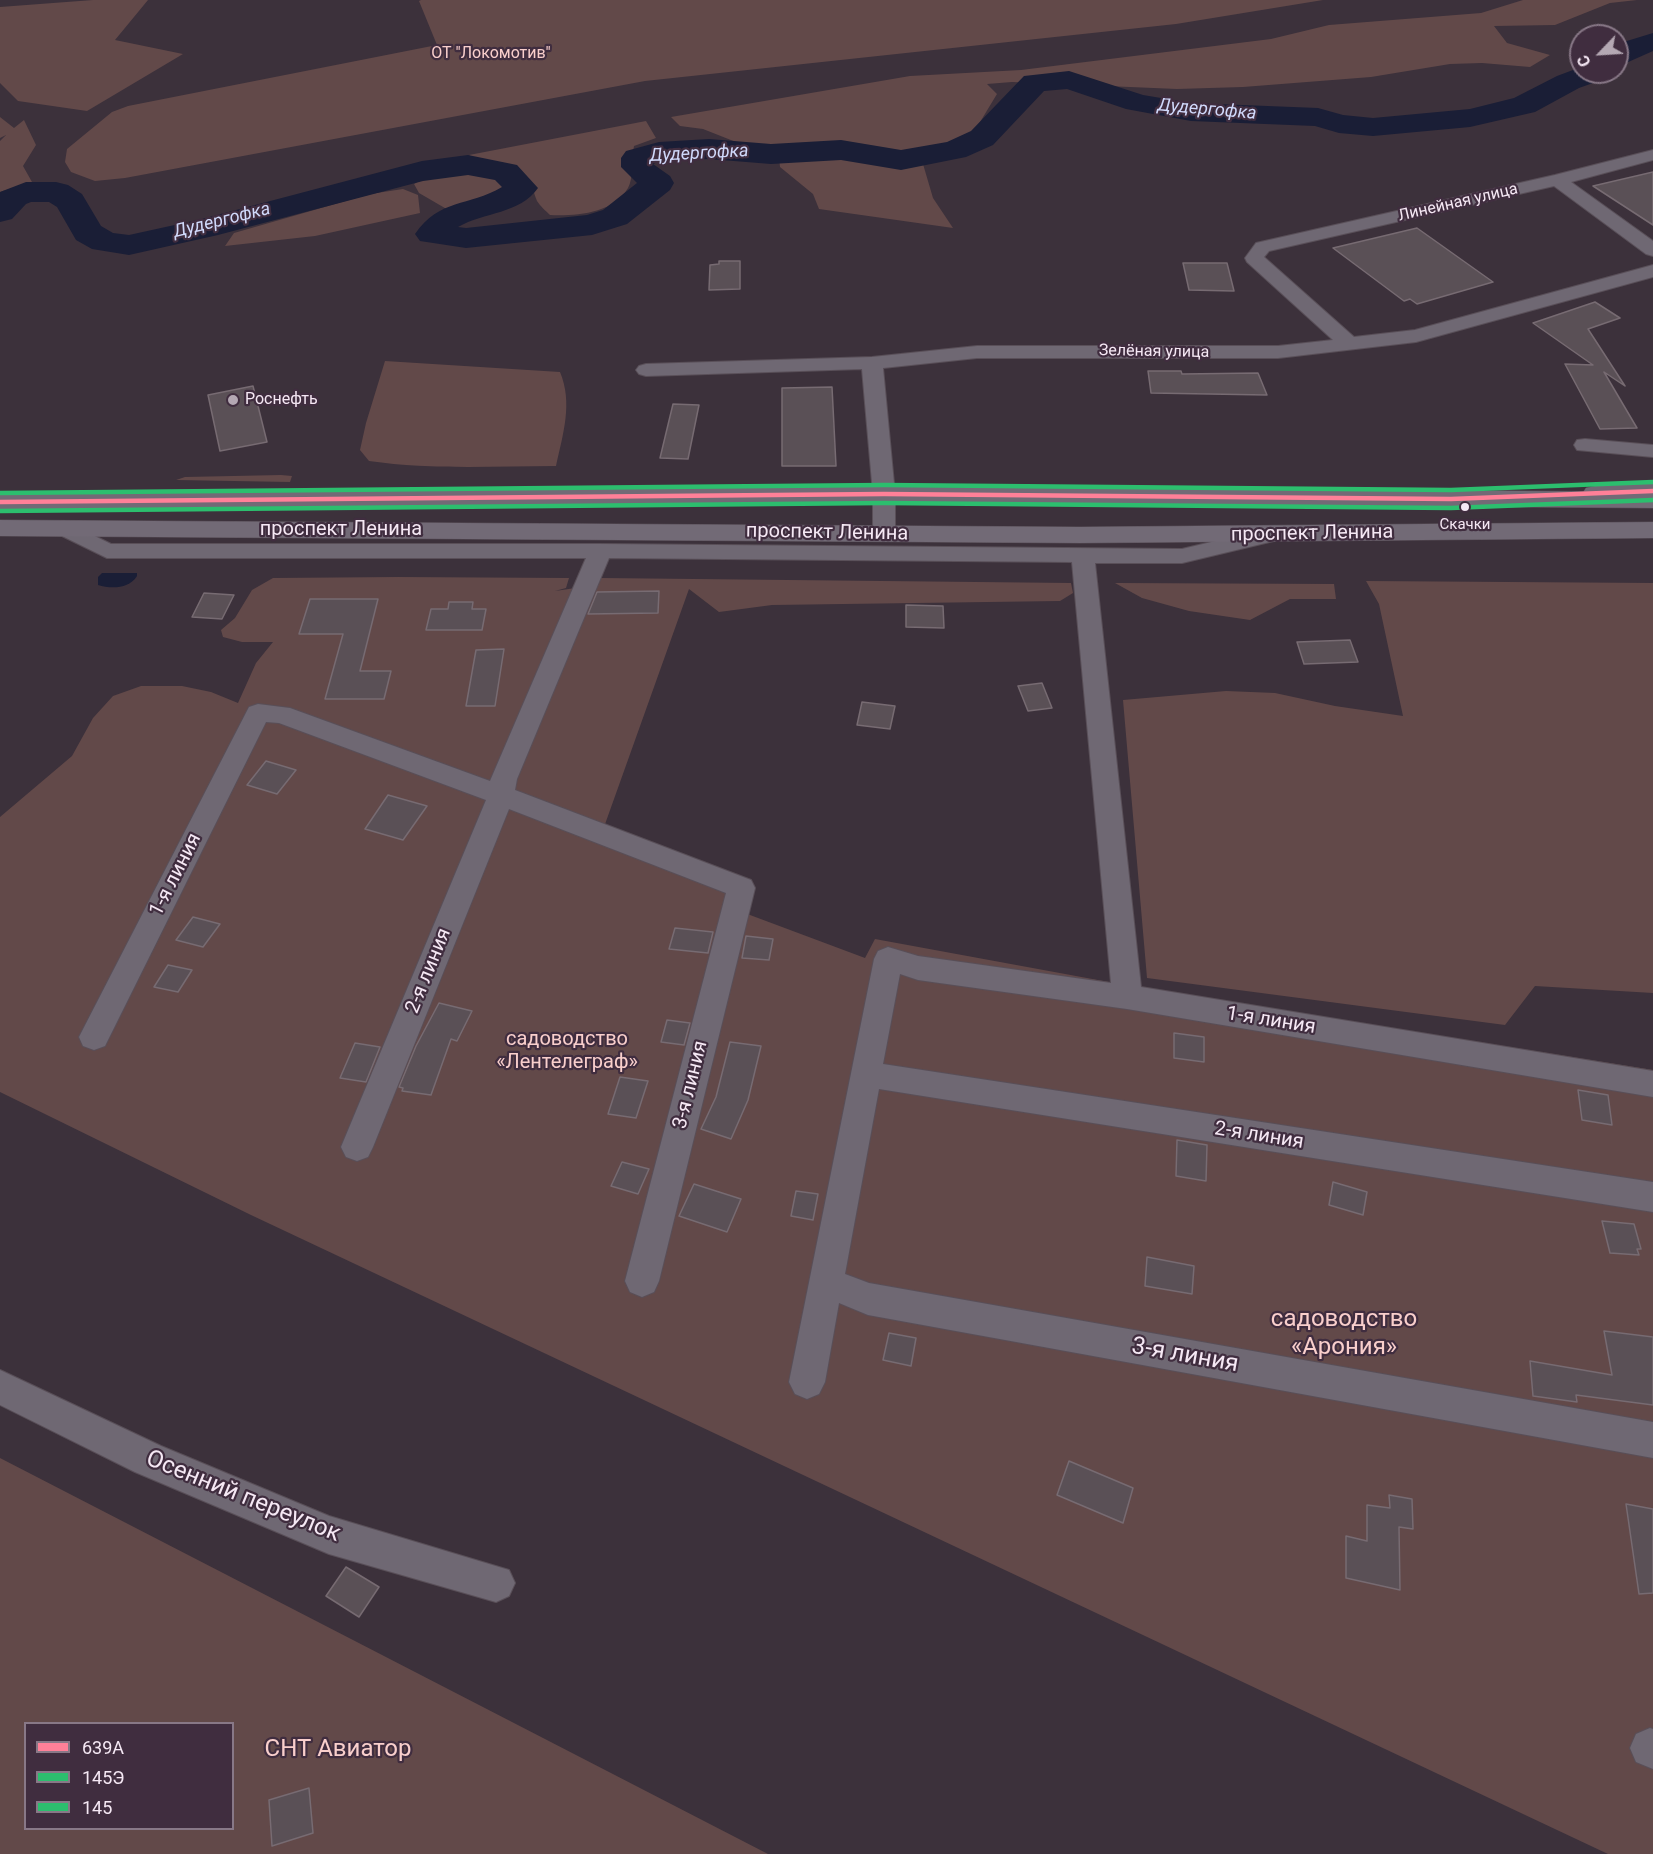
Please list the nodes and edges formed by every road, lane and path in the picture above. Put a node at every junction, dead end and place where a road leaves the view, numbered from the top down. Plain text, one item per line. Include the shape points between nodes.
1 (1653, 155) edge
2 (1557, 180) junction
3 (1653, 250) edge
4 (1653, 271) edge
5 (1348, 342) junction
6 (872, 363) junction
7 (646, 370) dead end
8 (1585, 445) dead end
9 (1653, 452) edge
10 (1653, 491) edge
11 (884, 494) junction
12 (1503, 498) junction
13 (1653, 500) edge
14 (0, 502) edge
15 (0, 528) edge
16 (64, 528) junction
17 (1653, 530) edge
18 (884, 534) junction
19 (1269, 535) junction
20 (601, 551) junction
21 (1083, 555) junction
22 (501, 795) junction
23 (1127, 997) junction
24 (94, 1037) dead end
25 (866, 1074) junction
26 (1653, 1084) edge
27 (357, 1147) dead end
28 (1653, 1197) edge
29 (642, 1281) dead end
30 (826, 1282) junction
31 (807, 1382) dead end
32 (0, 1387) edge
33 (1653, 1440) edge
34 (496, 1583) dead end

1 - 2 street, Линейная улица
2 - 3 street
2 - 5 street, Линейная улица via 1263,247 1254,258
4 - 5 street, Зелёная улица via 1416,336
5 - 6 street, Зелёная улица via 1278,352 977,352
6 - 7 street, Зелёная улица
6 - 11 street
8 - 9 street
10 - 12 main road, проспект Ленина
11 - 12 highway, проспект Ленина
11 - 14 highway, проспект Ленина
11 - 18 street
12 - 13 highway
15 - 16 highway, проспект Ленина
16 - 18 highway, проспект Ленина
16 - 20 street via 107,551
17 - 19 highway, проспект Ленина
18 - 19 highway, проспект Ленина
19 - 21 street via 1182,556
20 - 21 street
20 - 22 street, 2-я линия via 504,779
21 - 23 street
22 - 24 street, 1-я линия via 281,714 258,713
22 - 27 street, 2-я линия
22 - 29 street, 3-я линия via 741,888
23 - 25 street, 1-я линия via 918,968 888,959
23 - 26 street, 1-я линия
25 - 28 street, 2-я линия
25 - 30 street
30 - 31 street
30 - 33 street, 3-я линия via 868,1299
32 - 34 street, Осенний переулок via 148,1459 329,1535

